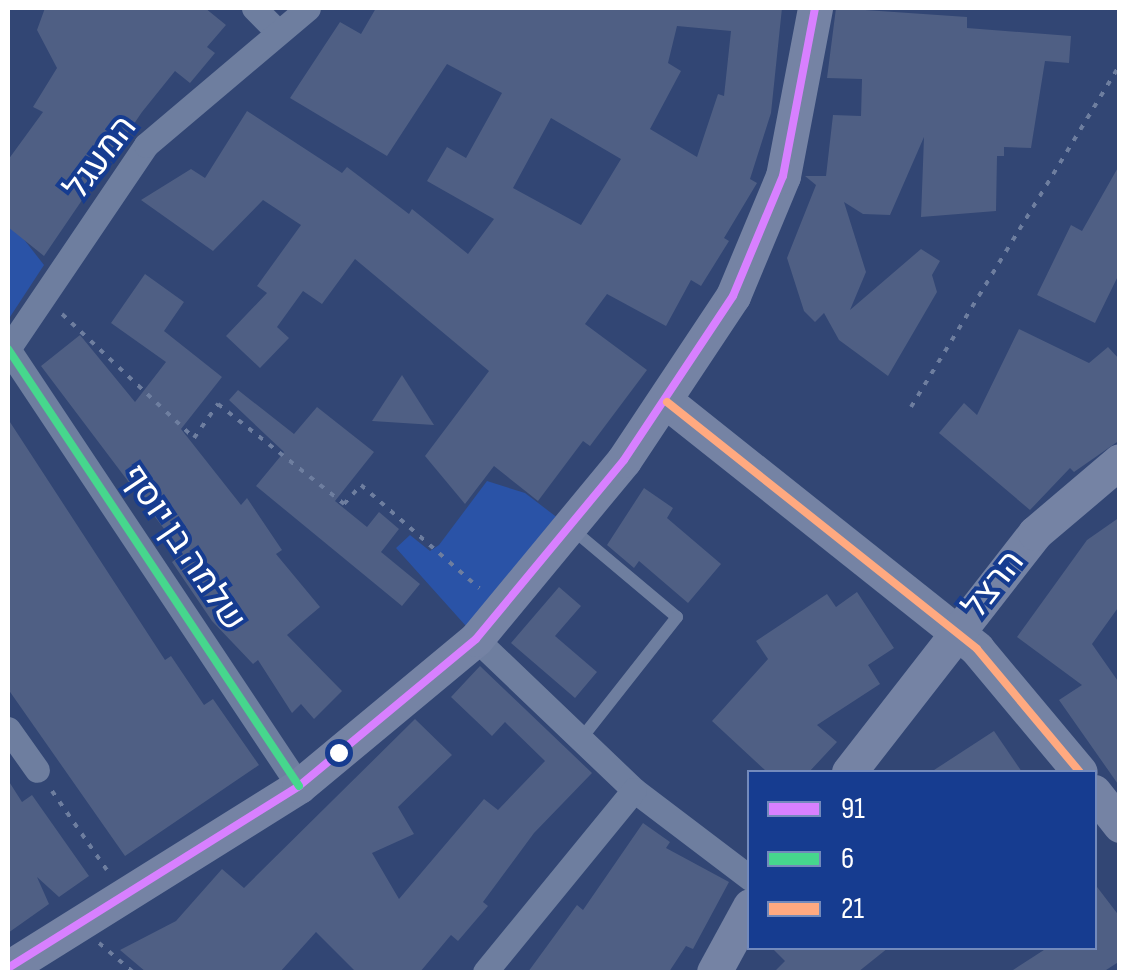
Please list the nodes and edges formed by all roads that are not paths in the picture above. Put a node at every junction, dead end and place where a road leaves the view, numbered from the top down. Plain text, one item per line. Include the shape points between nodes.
1 (254, 8) edge
2 (308, 8) edge
3 (815, 8) edge
4 (276, 31) junction
5 (8, 349) edge
6 (672, 395) junction
7 (1120, 462) edge
8 (569, 526) junction
9 (980, 604) junction
10 (956, 632) junction
11 (476, 639) junction
12 (991, 663) junction
13 (8, 729) edge
14 (581, 739) junction
15 (36, 770) road end
16 (851, 770) edge
17 (1078, 770) edge
18 (300, 786) junction
19 (634, 790) junction
20 (1097, 796) edge
21 (1120, 826) edge
22 (747, 876) edge
23 (747, 912) edge
24 (8, 968) edge
25 (484, 972) edge
26 (714, 972) edge

1 - 4 street
2 - 4 street, המעגל
3 - 6 street via 783,176 733,296
4 - 5 street, המעגל via 146,145
5 - 18 street, שלמה בן יוסף
6 - 8 street
6 - 10 street
7 - 9 street, הרצל via 1035,534
8 - 11 street
8 - 14 lane via 677,618
9 - 10 street, הרצל
9 - 12 street via 981,642
10 - 12 street
10 - 16 street, הרצל
11 - 14 street
11 - 18 street
12 - 17 street
13 - 15 street
14 - 19 street
18 - 24 street
19 - 22 street
19 - 25 street
20 - 21 street
23 - 26 street

